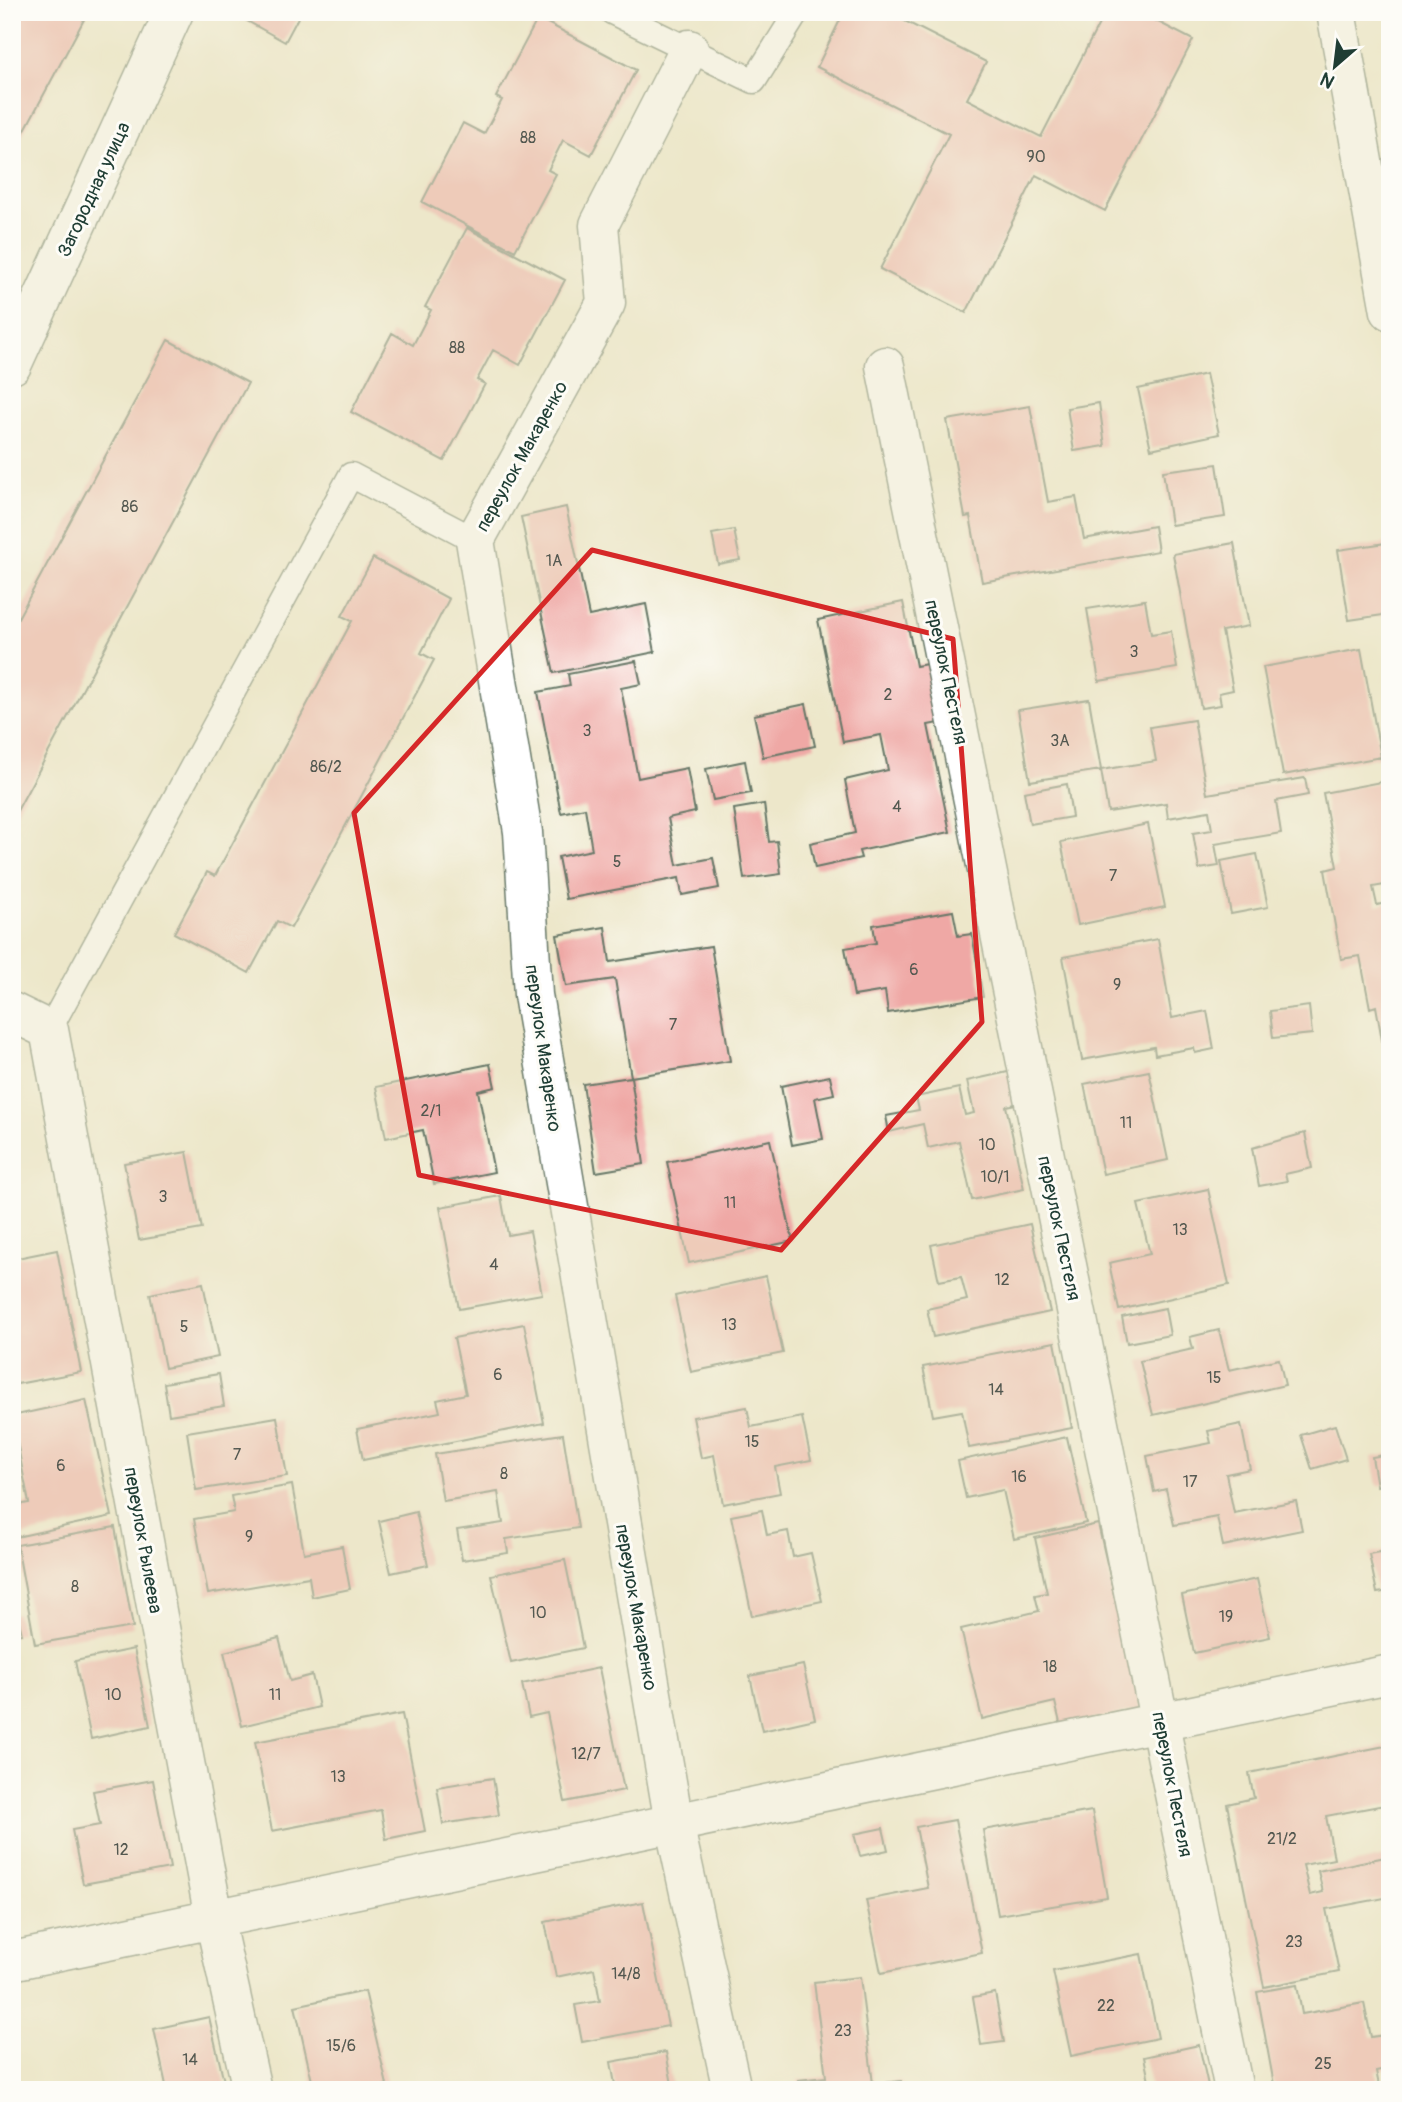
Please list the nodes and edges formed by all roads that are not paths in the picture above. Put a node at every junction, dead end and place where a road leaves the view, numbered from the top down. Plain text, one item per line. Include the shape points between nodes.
1 (174, 12) edge
2 (612, 12) edge
3 (797, 12) edge
4 (1335, 12) edge
5 (690, 49) junction
6 (1390, 311) edge
7 (12, 365) edge
8 (885, 366) dead end
9 (475, 540) junction
10 (12, 1012) edge
11 (50, 1030) junction
12 (1390, 1674) edge
13 (1161, 1721) junction
14 (674, 1823) junction
15 (214, 1919) junction
16 (12, 1961) edge
17 (252, 2090) edge
18 (732, 2090) edge
19 (1234, 2090) edge

1 - 7 street, Загородная улица
2 - 5 lane
3 - 5 lane via 754,81
4 - 6 street
5 - 9 street, переулок Макаренко via 599,225 606,303
8 - 13 street, переулок Пестеля
9 - 11 lane via 351,475
9 - 14 street, переулок Макаренко via 523,832 533,995
10 - 11 street
11 - 15 street, переулок Рылеева
12 - 13 street
13 - 14 street
13 - 19 street, переулок Пестеля
14 - 15 street
14 - 18 street, переулок Макаренко
15 - 16 street
15 - 17 street, переулок Рылеева

